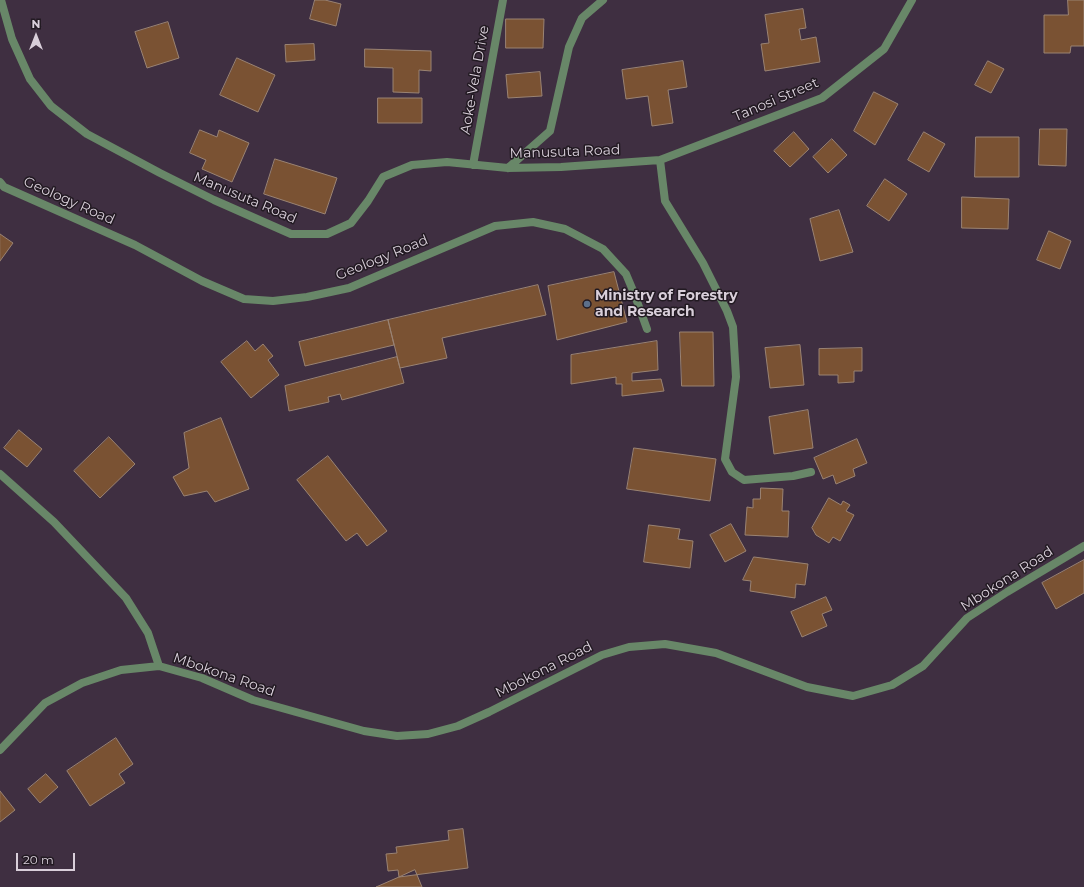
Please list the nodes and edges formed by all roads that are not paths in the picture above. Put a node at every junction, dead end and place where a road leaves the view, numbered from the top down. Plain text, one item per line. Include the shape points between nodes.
1 (1, 0) edge
2 (503, 0) edge
3 (603, 0) edge
4 (912, 0) edge
5 (660, 160) junction
6 (473, 165) junction
7 (508, 168) junction
8 (1, 186) edge
9 (647, 329) dead end
10 (811, 472) dead end
11 (0, 474) edge
12 (1084, 546) edge
13 (159, 666) junction
14 (0, 750) edge

1 - 6 street, Manusuta Road via 12,39 30,79 51,106 87,134 153,170 291,234 326,234 351,223 383,177 412,165 448,162
2 - 6 street, Aoke-Vela Drive
3 - 7 street via 582,18 569,47 550,131
4 - 5 street, Tanosi Street via 884,49 822,98
5 - 7 street, Manusuta Road
5 - 10 street via 665,201 703,263 733,327 736,377 725,460 732,472 744,480
6 - 7 street, Manusuta Road
8 - 9 street, Geology Road via 135,245 202,281 244,299 273,301 349,288 495,226 533,222 566,229 603,249 626,274
11 - 13 street via 54,522 126,598 148,633
12 - 13 street, Mbokona Road via 967,618 923,666 892,685 853,696 807,688 716,653 665,644 629,647 602,655 458,726 428,734 397,736 364,731 253,700 202,678
13 - 14 street, Mbokona Road via 121,670 82,683 45,703

